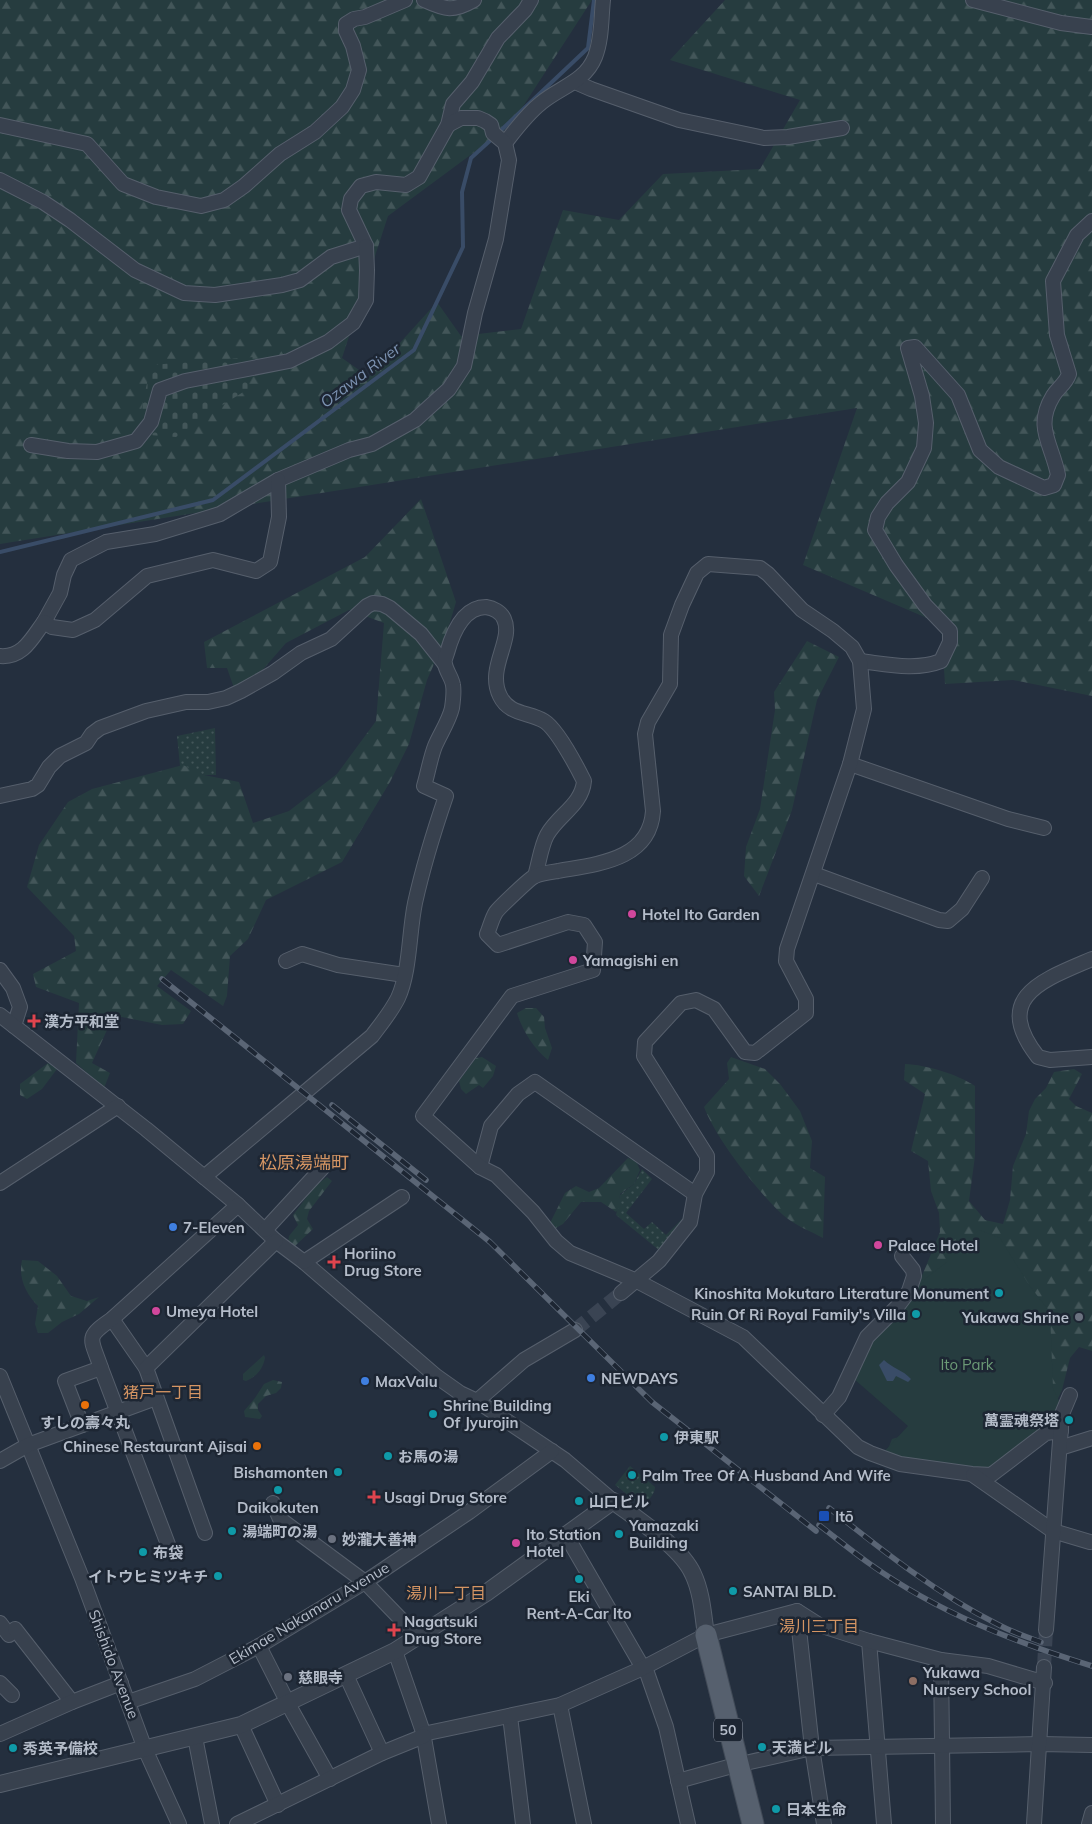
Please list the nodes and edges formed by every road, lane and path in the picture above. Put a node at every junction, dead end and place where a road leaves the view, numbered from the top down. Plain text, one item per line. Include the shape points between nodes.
1 (405, 0) edge
2 (424, 0) edge
3 (474, 0) edge
4 (531, 0) edge
5 (603, 0) edge
6 (973, 0) edge
7 (1092, 26) edge
8 (575, 82) junction
9 (0, 125) edge
10 (448, 125) junction
11 (842, 128) dead end
12 (505, 143) junction
13 (0, 180) edge
14 (1092, 220) edge
15 (366, 246) junction
16 (31, 445) dead end
17 (278, 480) junction
18 (44, 622) junction
19 (0, 656) edge
20 (860, 660) junction
21 (444, 663) junction
22 (850, 764) junction
23 (0, 796) edge
24 (1044, 828) dead end
25 (814, 874) junction
26 (535, 876) junction
27 (982, 878) dead end
28 (1092, 958) edge
29 (286, 961) dead end
30 (0, 970) edge
31 (404, 975) junction
32 (0, 1015) edge
33 (14, 1026) junction
34 (1092, 1057) edge
35 (118, 1106) junction
36 (326, 1165) dead end
37 (480, 1167) junction
38 (204, 1177) junction
39 (0, 1183) edge
40 (695, 1194) junction
41 (402, 1197) dead end
42 (238, 1205) junction
43 (265, 1230) junction
44 (276, 1241) junction
45 (902, 1256) dead end
46 (304, 1262) junction
47 (637, 1281) junction
48 (621, 1293) tunnel mouth
49 (112, 1319) junction
50 (575, 1330) tunnel mouth
51 (101, 1368) junction
52 (146, 1368) junction
53 (0, 1376) edge
54 (1070, 1395) dead end
55 (156, 1398) junction
56 (477, 1401) junction
57 (118, 1412) junction
58 (824, 1415) junction
59 (82, 1425) junction
60 (1061, 1431) junction
61 (1092, 1438) edge
62 (28, 1445) junction
63 (1060, 1448) junction
64 (552, 1451) junction
65 (0, 1461) edge
66 (972, 1474) junction
67 (613, 1501) junction
68 (273, 1504) dead end
69 (1053, 1531) junction
70 (205, 1533) dead end
71 (566, 1535) junction
72 (1090, 1542) dead end
73 (169, 1547) dead end
74 (365, 1582) junction
75 (797, 1611) junction
76 (0, 1623) edge
77 (1046, 1630) tunnel mouth
78 (706, 1635) junction
79 (418, 1637) junction
80 (869, 1641) junction
81 (258, 1646) junction
82 (395, 1651) junction
83 (941, 1660) junction
84 (644, 1667) junction
85 (1044, 1667) tunnel mouth
86 (346, 1675) junction
87 (0, 1683) edge
88 (121, 1683) junction
89 (1045, 1683) junction
90 (12, 1695) dead end
91 (72, 1702) junction
92 (128, 1702) junction
93 (288, 1703) junction
94 (560, 1705) junction
95 (510, 1716) junction
96 (241, 1725) junction
97 (0, 1734) edge
98 (424, 1735) junction
99 (195, 1737) junction
100 (1040, 1744) junction
101 (1092, 1745) edge
102 (942, 1746) junction
103 (879, 1747) junction
104 (812, 1748) junction
105 (145, 1749) junction
106 (382, 1754) junction
107 (738, 1766) junction
108 (330, 1779) junction
109 (678, 1781) junction
110 (0, 1784) edge
111 (278, 1806) junction
112 (1092, 1813) edge
113 (179, 1824) edge
114 (212, 1824) edge
115 (237, 1824) edge
116 (439, 1824) edge
117 (523, 1824) edge
118 (584, 1824) edge
119 (688, 1824) edge
120 (753, 1824) edge
121 (824, 1824) edge
122 (884, 1824) edge
123 (943, 1824) edge
124 (1034, 1824) edge
125 (1089, 1824) edge

1 - 9 street via 346,24 359,70 354,90 342,107 315,132 280,154 224,200 201,206 156,197 123,184 87,144
2 - 3 street via 457,9
4 - 10 street via 498,38 472,82 453,104
5 - 8 street via 600,40 594,58
6 - 7 street via 1061,23
8 - 11 street via 679,120 764,138
8 - 12 street via 540,103
10 - 12 street via 462,118 478,118
10 - 15 street via 419,177 406,186 376,182 361,186 351,199 349,210
12 - 17 street via 509,160 496,239 464,366 449,389 416,420 372,444 349,450
13 - 15 street via 70,220 135,270 184,293 215,295 282,285 300,280 331,257
14 - 20 street via 1077,235 1054,281 1057,335 1069,374 1044,416 1044,432 1058,475 1054,485 1044,488 999,467 980,450 958,394 915,347 908,348 922,396 926,423 924,448 908,482 878,517 875,530 925,605 950,631 950,642 940,661 929,665
15 - 16 street via 366,300 353,323 328,342 289,361 160,390 151,422 136,441 97,452
17 - 18 street via 220,514 155,534 106,542 71,560 60,593
17 - 18 street via 279,517 270,562 256,571 213,560 147,576 95,620 73,630 52,627
18 - 19 street via 25,649
20 - 22 street via 864,709
20 - 26 street via 852,647 802,610 760,568 708,564 697,573 682,605 671,635 670,684 648,722 645,734 654,811 646,836 636,847 600,863
21 - 23 street via 421,634 390,608 373,603 331,639 301,653 241,691 208,702 186,702 146,711 100,728 86,743 60,756 38,785
21 - 26 street via 452,638 463,619 475,609 487,607 498,612 507,629 495,672 500,698 517,712 546,722 584,781 579,798 548,834
21 - 31 street via 453,684 452,709 434,748 424,786 446,796 415,905
22 - 24 street via 1008,819
22 - 25 street
25 - 27 street via 948,921 962,909
25 - 40 street via 786,961 806,999 806,1013 755,1053 745,1052 714,1010 696,1000 681,1003 645,1042 644,1056 707,1156 707,1172
26 - 37 street via 496,913 487,934 498,945 568,922 584,925 595,942 593,970 512,996 423,1116
28 - 34 street via 1054,975 1027,994 1018,1017 1025,1037 1038,1057 1050,1060
29 - 31 street via 302,954 338,965
30 - 33 street via 13,988 20,1007
31 - 38 street via 398,997 372,1036
32 - 33 street
33 - 35 street
35 - 38 street
35 - 39 street
36 - 43 street
37 - 40 street via 491,1126 518,1094 535,1082
37 - 47 street via 496,1176 570,1253
38 - 42 street
40 - 47 street via 690,1222 659,1261
41 - 46 street
42 - 43 street
42 - 49 street
43 - 44 street
44 - 46 street
44 - 52 street
45 - 58 street via 913,1270 909,1291 867,1337 839,1397
46 - 56 street via 436,1376
47 - 48 street
47 - 58 street via 743,1337
49 - 51 street via 94,1332 91,1339
49 - 52 street
50 - 56 street via 524,1360
51 - 57 street
51 - 59 street via 65,1381
52 - 55 street
53 - 62 street, Shishido Avenue
54 - 60 street via 1062,1414
55 - 57 street
55 - 70 street
56 - 64 street
57 - 59 street
57 - 73 street
58 - 66 street via 858,1447 870,1453 900,1464
59 - 62 street
60 - 63 street
60 - 66 street via 1046,1433 992,1475
61 - 63 street
62 - 65 street
62 - 88 street, Shishido Avenue
63 - 69 street
64 - 67 street
64 - 74 street, Ekimae Nakamaru Avenue
66 - 69 street
67 - 71 street
67 - 78 street via 682,1556 699,1588
68 - 74 street via 280,1519
69 - 72 street
69 - 77 street
71 - 79 street
71 - 84 street
74 - 79 street
74 - 81 street, Ekimae Nakamaru Avenue
75 - 78 street
75 - 80 street via 819,1625
75 - 104 street
76 - 91 street via 12,1632
78 - 84 street
78 - 107 main road, 50
79 - 82 street
80 - 83 street
80 - 103 street
81 - 92 street, Ekimae Nakamaru Avenue via 195,1679
81 - 93 street
82 - 86 street
82 - 98 street
83 - 89 street via 988,1666
83 - 102 street
84 - 94 street
84 - 109 street via 666,1727
85 - 89 street
86 - 93 street
86 - 106 street
87 - 90 street
88 - 91 street
88 - 92 street, Shishido Avenue
89 - 100 street
91 - 97 street
92 - 105 street, Shishido Avenue
93 - 96 street
93 - 108 street
94 - 95 street
94 - 118 street
95 - 98 street
95 - 117 street
96 - 99 street
96 - 111 street
98 - 106 street
98 - 116 street
99 - 105 street
99 - 114 street
100 - 101 street
100 - 102 street
100 - 124 street
102 - 103 street
102 - 123 street
103 - 104 street
103 - 122 street
104 - 107 street
104 - 121 street
105 - 110 street
105 - 113 street, Shishido Avenue
106 - 108 street
107 - 109 street
107 - 120 main road, 50
108 - 111 street
109 - 119 street
111 - 115 street
112 - 125 street

